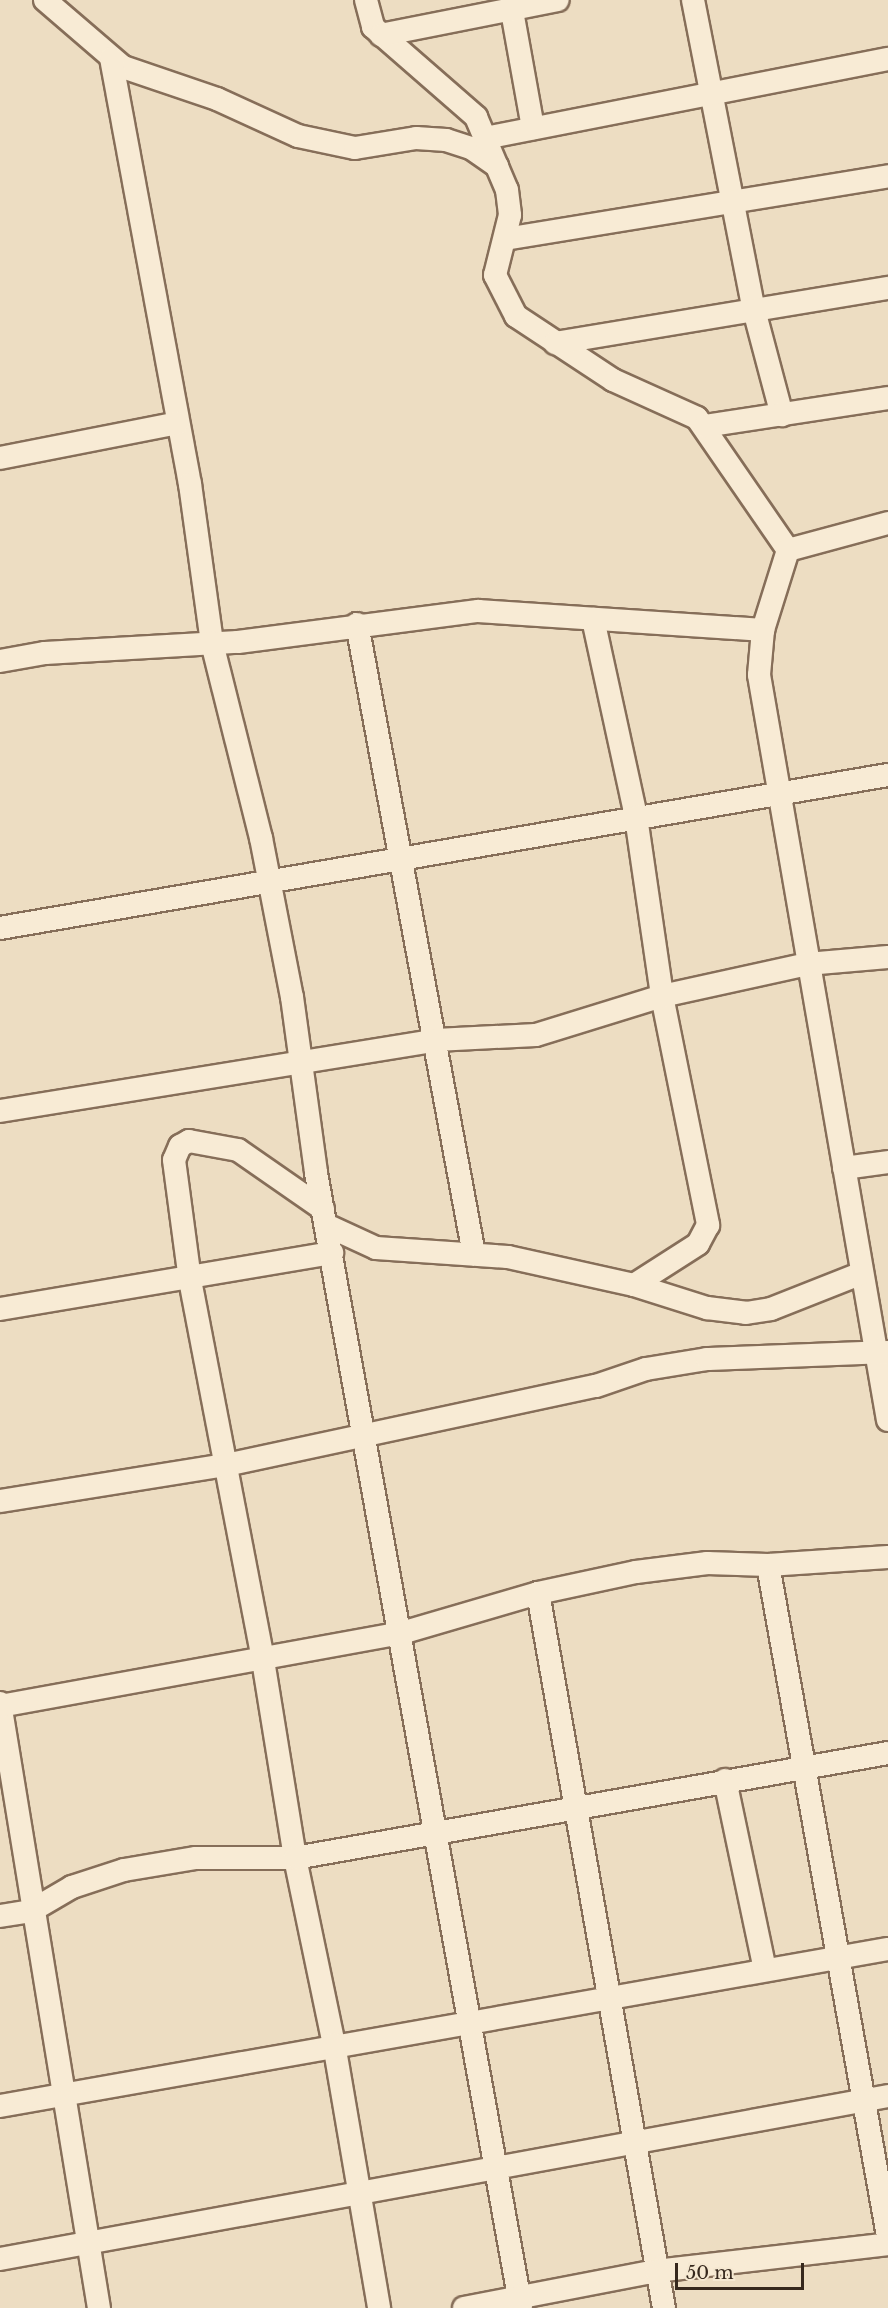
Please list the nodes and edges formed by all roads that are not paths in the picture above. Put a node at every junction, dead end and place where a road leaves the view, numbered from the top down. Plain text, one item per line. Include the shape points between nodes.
1 (45, 0) edge
2 (366, 0) edge
3 (558, 0) edge
4 (693, 0) edge
5 (512, 11) junction
6 (381, 35) junction
7 (111, 58) junction
8 (888, 59) edge
9 (711, 90) junction
10 (533, 128) junction
11 (485, 138) junction
12 (497, 166) junction
13 (888, 176) edge
14 (733, 202) junction
15 (505, 239) junction
16 (888, 288) edge
17 (754, 310) junction
18 (555, 343) junction
19 (888, 398) edge
20 (782, 415) junction
21 (178, 423) junction
22 (705, 426) junction
23 (0, 458) edge
24 (888, 523) edge
25 (788, 550) junction
26 (593, 619) junction
27 (357, 624) junction
28 (763, 630) junction
29 (212, 643) junction
30 (0, 661) edge
31 (888, 775) edge
32 (776, 791) junction
33 (636, 817) junction
34 (403, 858) junction
35 (269, 882) junction
36 (0, 928) edge
37 (888, 957) edge
38 (807, 964) junction
39 (662, 996) junction
40 (436, 1040) junction
41 (300, 1060) junction
42 (0, 1111) edge
43 (888, 1162) edge
44 (844, 1168) junction
45 (325, 1217) junction
46 (332, 1253) junction
47 (474, 1254) junction
48 (862, 1273) junction
49 (190, 1280) junction
50 (634, 1285) junction
51 (0, 1309) edge
52 (882, 1353) edge
53 (888, 1420) edge
54 (363, 1436) junction
55 (226, 1465) junction
56 (0, 1501) edge
57 (888, 1557) edge
58 (768, 1565) junction
59 (538, 1593) junction
60 (398, 1634) junction
61 (263, 1660) junction
62 (0, 1705) edge
63 (888, 1753) edge
64 (804, 1766) junction
65 (725, 1780) junction
66 (573, 1809) junction
67 (433, 1835) junction
68 (295, 1858) junction
69 (31, 1911) junction
70 (0, 1916) edge
71 (888, 1949) edge
72 (838, 1957) junction
73 (765, 1970) junction
74 (608, 1996) junction
75 (466, 2021) junction
76 (334, 2044) junction
77 (888, 2096) edge
78 (62, 2097) junction
79 (866, 2100) junction
80 (0, 2106) edge
81 (633, 2141) junction
82 (495, 2170) junction
83 (360, 2196) junction
84 (888, 2236) edge
85 (87, 2244) junction
86 (888, 2244) edge
87 (0, 2259) edge
88 (656, 2271) junction
89 (519, 2302) edge
90 (99, 2308) edge
91 (379, 2308) edge
92 (464, 2308) edge
93 (664, 2308) edge

1 - 7 street
2 - 6 street via 373,27
3 - 5 street
4 - 9 street
5 - 6 street
5 - 10 street
6 - 11 street via 458,96 476,117
7 - 12 street via 308,138 355,148 417,138 446,140 471,148
7 - 21 street
8 - 9 street
9 - 10 street
9 - 14 street
10 - 11 street
11 - 12 street
12 - 15 street via 507,190 510,215
13 - 14 street
14 - 15 street
14 - 17 street
15 - 18 street via 495,275 502,295 516,316
16 - 17 street
17 - 18 street
17 - 20 street
18 - 22 street via 613,380 688,413
19 - 20 street
20 - 22 street
21 - 23 street
21 - 29 street
22 - 25 street
24 - 25 street
25 - 28 street
26 - 27 street via 478,611
26 - 28 street
26 - 33 street
27 - 29 street
27 - 34 street
28 - 32 street via 759,675
29 - 30 street via 45,653
29 - 35 street
31 - 32 street
32 - 33 street
32 - 38 street
33 - 34 street
33 - 39 street
34 - 35 street
34 - 40 street
35 - 36 street
35 - 41 street
37 - 38 street
38 - 39 street
38 - 44 street
39 - 40 street via 536,1035
39 - 50 street via 708,1225 698,1244
40 - 41 street
40 - 47 street
41 - 42 street
41 - 45 street
43 - 44 street
44 - 48 street
45 - 46 street
45 - 47 street via 376,1248
45 - 49 street via 256,1159 238,1150 189,1141 180,1146 174,1160 174,1179
46 - 49 street
46 - 54 street
47 - 50 street via 571,1269
48 - 50 street via 780,1306 746,1313 707,1308
48 - 52 street
49 - 51 street
49 - 55 street
52 - 53 street
52 - 54 street via 707,1359
54 - 55 street
54 - 60 street
55 - 56 street
55 - 61 street
57 - 58 street
58 - 59 street via 707,1563
58 - 64 street
59 - 60 street
59 - 66 street
60 - 61 street
60 - 67 street
61 - 62 street
61 - 68 street
62 - 69 street
63 - 64 street
64 - 65 street
64 - 72 street
65 - 66 street
65 - 73 street
66 - 67 street
66 - 74 street
67 - 68 street
67 - 75 street
68 - 69 street via 196,1858 124,1870 72,1887
68 - 76 street
69 - 70 street
69 - 78 street
71 - 72 street
72 - 73 street
72 - 79 street
73 - 74 street
74 - 75 street
74 - 81 street
75 - 76 street
75 - 82 street
76 - 78 street
76 - 83 street
77 - 79 street
78 - 80 street
78 - 85 street
79 - 81 street
79 - 84 street
81 - 82 street
81 - 88 street
82 - 83 street
82 - 89 street
83 - 85 street
83 - 91 street
85 - 87 street
85 - 90 street
86 - 88 street
88 - 89 street
88 - 93 street
89 - 92 street

